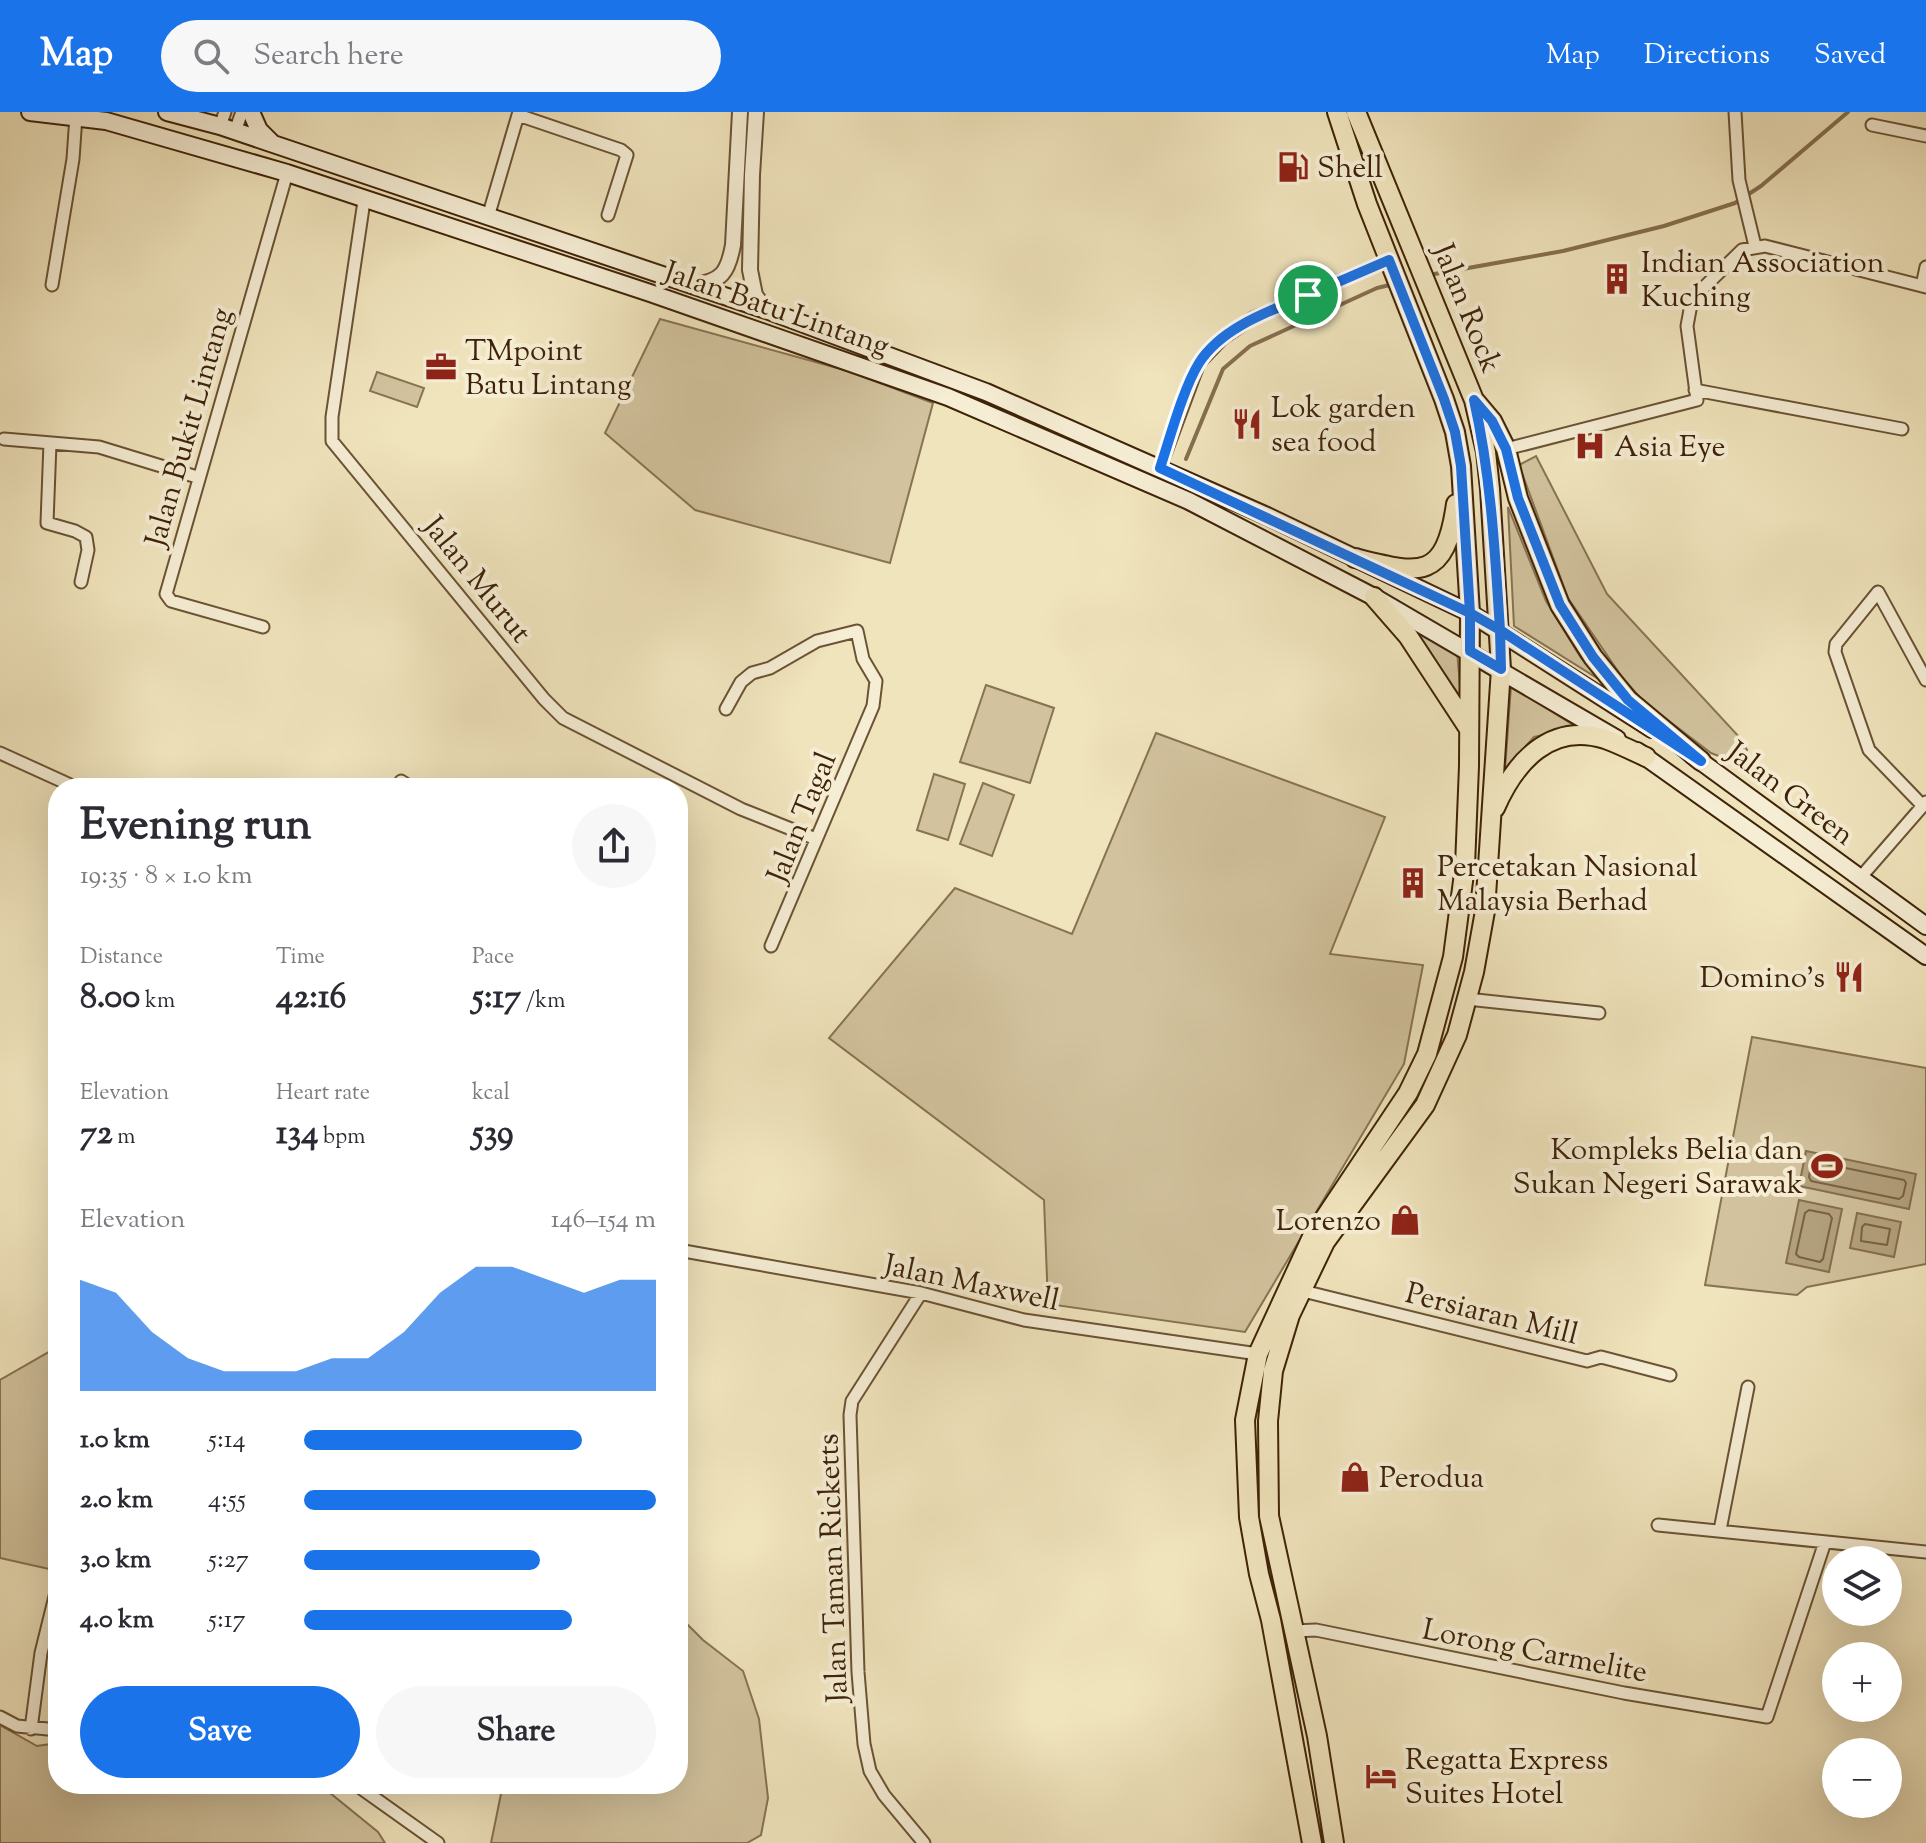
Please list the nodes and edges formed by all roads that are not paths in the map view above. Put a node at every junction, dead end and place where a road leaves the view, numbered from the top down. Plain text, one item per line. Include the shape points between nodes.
1 (30, 112) edge
2 (167, 112) edge
3 (242, 112) edge
4 (251, 112) edge
5 (740, 112) edge
6 (756, 112) edge
7 (1337, 112) edge
8 (1356, 112) edge
9 (1735, 112) edge
10 (76, 116) junction
11 (1872, 125) dead end
12 (226, 127) edge
13 (154, 133) junction
14 (1926, 136) edge
15 (274, 144) junction
16 (265, 167) junction
17 (287, 173) junction
18 (364, 201) junction
19 (608, 215) dead end
20 (488, 217) junction
21 (1755, 246) junction
22 (1391, 265) junction
23 (1926, 267) edge
24 (52, 285) dead end
25 (692, 286) junction
26 (1924, 286) edge
27 (766, 310) junction
28 (1695, 390) junction
29 (1474, 400) junction
30 (1902, 429) dead end
31 (4, 439) dead end
32 (50, 443) junction
33 (1506, 449) junction
34 (1461, 466) junction
35 (1160, 468) junction
36 (197, 477) junction
37 (1355, 558) junction
38 (81, 582) dead end
39 (1374, 597) junction
40 (1470, 613) junction
41 (263, 627) dead end
42 (1500, 630) junction
43 (1470, 651) junction
44 (1501, 669) junction
45 (1926, 680) edge
46 (726, 709) dead end
47 (1469, 729) junction
48 (0, 753) edge
49 (1646, 757) junction
50 (1701, 761) junction
51 (55, 778) edge
52 (680, 778) edge
53 (688, 782) edge
54 (1924, 803) edge
55 (1490, 820) junction
56 (816, 839) junction
57 (1860, 878) junction
58 (1926, 926) edge
59 (771, 946) dead end
60 (1926, 956) edge
61 (1467, 999) junction
62 (1599, 1013) dead end
63 (688, 1252) edge
64 (1303, 1291) junction
65 (921, 1293) junction
66 (1258, 1354) junction
67 (1670, 1375) dead end
68 (1748, 1387) dead end
69 (1658, 1525) dead end
70 (1720, 1530) junction
71 (1825, 1542) junction
72 (1926, 1552) edge
73 (48, 1625) edge
74 (1294, 1631) junction
75 (0, 1717) edge
76 (31, 1729) junction
77 (48, 1730) edge
78 (369, 1794) edge
79 (438, 1843) edge
80 (924, 1843) edge
81 (1312, 1843) edge
82 (1334, 1843) edge

1 - 10 main road, Jalan Batu Lintang
2 - 12 main road, Jalan Batu Lintang
3 - 12 street
4 - 15 main road via 259,130
5 - 25 street via 729,267 718,279
6 - 27 street via 750,270 755,295
7 - 22 main road, Jalan Rock
8 - 29 main road, Jalan Rock
9 - 21 street via 1739,180
10 - 13 main road, Jalan Batu Lintang
10 - 24 street
11 - 14 street
12 - 13 main road
12 - 15 main road, Jalan Batu Lintang
12 - 16 main road
13 - 16 main road, Jalan Batu Lintang
15 - 20 main road, Jalan Batu Lintang
16 - 17 main road, Jalan Batu Lintang
17 - 18 main road, Jalan Batu Lintang
17 - 36 street, Jalan Bukit Lintang
18 - 39 main road, Jalan Batu Lintang via 948,397 1189,501
18 - 52 street, Jalan Murut via 332,441 563,718
19 - 20 street via 627,155 518,115
20 - 25 main road, Jalan Batu Lintang
21 - 26 street
21 - 28 street via 1742,250 1692,299 1687,326
22 - 34 main road, Jalan Rock via 1444,399
22 - 35 street via 1253,318 1223,338 1199,363
23 - 26 street
25 - 27 main road, Jalan Batu Lintang
27 - 35 main road, Jalan Batu Lintang via 986,392
28 - 30 street
28 - 33 street via 1697,400
29 - 33 main road
29 - 42 main road, Jalan Rock via 1487,464
31 - 32 street
32 - 36 street via 99,447
32 - 38 street via 47,523 86,537
33 - 50 main road via 1518,498 1560,605 1628,700
34 - 37 main road via 1453,523 1439,557 1422,568 1406,570
34 - 40 main road, Jalan Rock
35 - 37 main road, Jalan Batu Lintang
36 - 41 street, Jalan Bukit Lintang via 166,594 171,601
37 - 40 main road, Jalan Batu Lintang
39 - 43 main road, Jalan Batu Lintang
39 - 47 main road via 1408,636
40 - 42 main road, Jalan Green
40 - 43 main road, Jalan Rock
42 - 44 main road, Jalan Rock
42 - 50 main road, Jalan Green
43 - 44 main road, Jalan Batu Lintang
43 - 47 main road, Jalan Rock
44 - 49 main road, Jalan Green
44 - 55 main road, Jalan Rock
45 - 54 street via 1878,592 1835,652 1869,750
46 - 56 street, Jalan Tagal via 752,673 817,641 857,631 863,659 876,681 873,706
47 - 66 main road, Jalan Rock via 1460,908 1427,1054 1408,1093 1312,1237
48 - 51 street
49 - 55 main road via 1581,735 1542,746 1525,756
49 - 60 main road, Jalan Green
50 - 57 main road, Jalan Green
53 - 56 street, Jalan Murut
54 - 57 street
55 - 61 main road, Jalan Rock via 1485,911
56 - 59 street, Jalan Tagal
57 - 58 main road, Jalan Green
61 - 62 street
61 - 64 main road, Jalan Rock via 1448,1059 1425,1105 1325,1242
63 - 65 street, Jalan Maxwell
64 - 67 street, Persiaran Mill via 1587,1361 1601,1357
64 - 74 main road, Jalan Rock via 1273,1371 1268,1421 1269,1516
65 - 66 street, Jalan Maxwell via 1024,1320
65 - 80 street, Jalan Taman Ricketts via 852,1401 850,1415 864,1744 870,1771 884,1795
66 - 81 main road, Jalan Rock via 1245,1420 1249,1517
68 - 70 street
69 - 70 street
70 - 71 street
71 - 72 street
71 - 74 street, Lorong Carmelite via 1767,1717 1316,1630
73 - 76 street
74 - 82 main road, Jalan Rock
75 - 76 street
76 - 77 street
78 - 79 street

